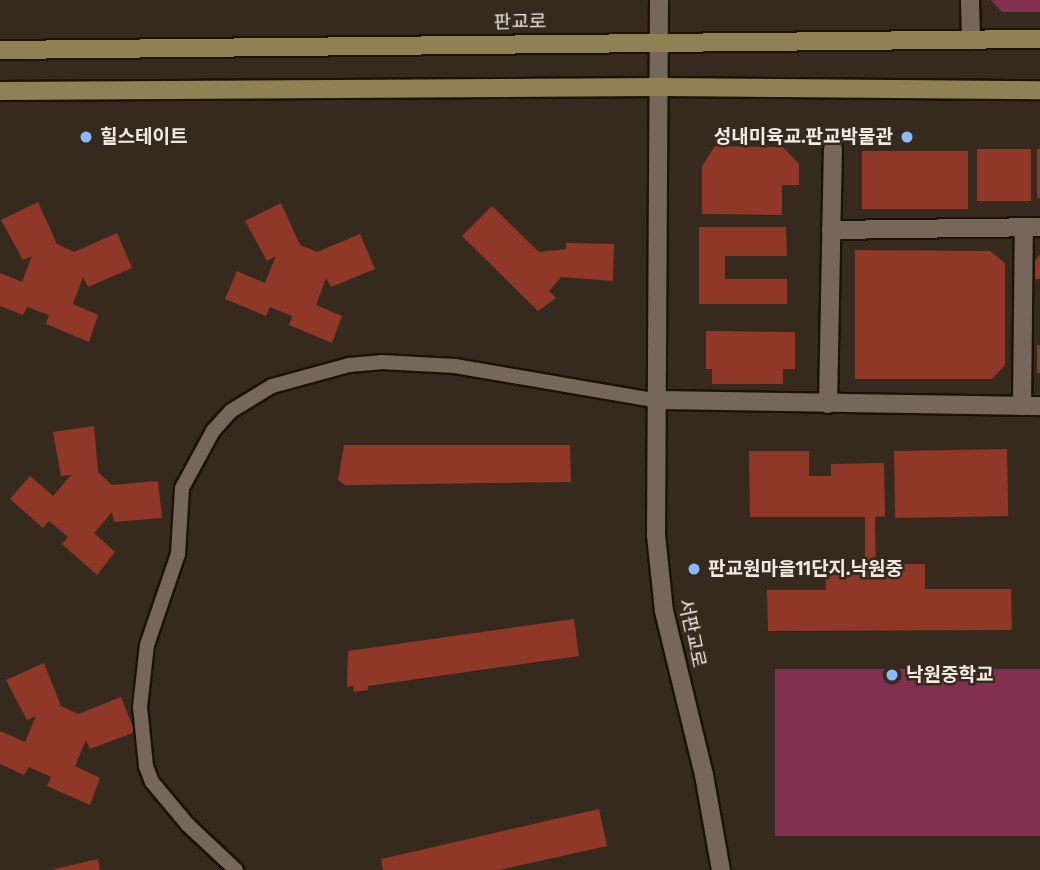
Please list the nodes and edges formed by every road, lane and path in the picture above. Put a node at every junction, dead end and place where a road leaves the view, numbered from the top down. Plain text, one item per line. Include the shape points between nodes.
1 (659, 0) edge
2 (970, 0) edge
3 (1040, 39) edge
4 (971, 40) junction
5 (660, 41) junction
6 (0, 50) edge
7 (660, 87) junction
8 (1040, 90) edge
9 (0, 91) edge
10 (833, 149) dead end
11 (1032, 227) edge
12 (831, 230) junction
13 (654, 400) junction
14 (828, 404) junction
15 (1031, 406) edge
16 (236, 870) edge
17 (721, 870) edge

1 - 5 street
2 - 4 street
3 - 4 main road, 판교로
4 - 5 main road, 판교로
5 - 6 main road, 판교로
5 - 7 street, 서판교로
7 - 8 main road
7 - 9 main road
7 - 13 street, 서판교로
10 - 12 street
11 - 12 street
11 - 15 street
12 - 14 street
13 - 14 street
13 - 16 lane via 455,366 381,362 349,365 272,386 231,411 213,430 183,488 178,554 147,645 140,707 152,782 188,825
13 - 17 street, 서판교로 via 656,535 664,611
14 - 15 street

